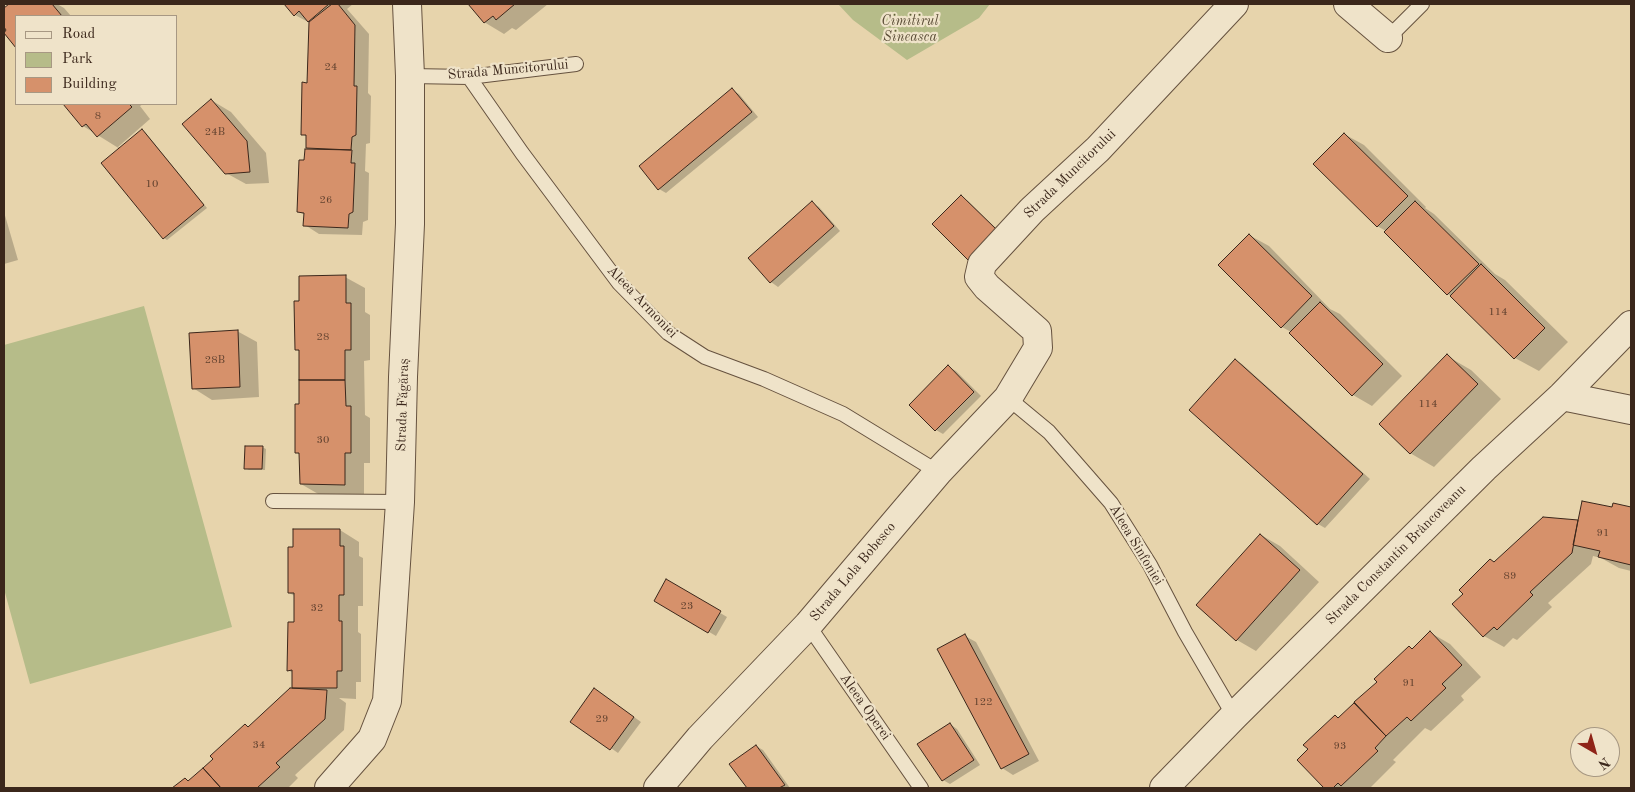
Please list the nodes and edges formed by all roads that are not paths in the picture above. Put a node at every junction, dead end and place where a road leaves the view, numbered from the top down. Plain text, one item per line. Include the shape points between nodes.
1 (407, 4) edge
2 (1234, 4) edge
3 (1348, 4) edge
4 (1422, 4) edge
5 (1388, 38) joint
6 (576, 64) dead end
7 (410, 76) junction
8 (469, 77) junction
9 (1631, 325) edge
10 (1038, 348) joint
11 (1562, 396) junction
12 (1008, 398) junction
13 (1631, 410) edge
14 (938, 472) junction
15 (273, 501) dead end
16 (400, 502) junction
17 (808, 625) junction
18 (1234, 716) junction
19 (330, 788) edge
20 (658, 788) edge
21 (921, 788) edge
22 (1164, 788) edge

1 - 7 street, Strada Făgăraș
2 - 10 street, Strada Muncitorului via 1098,149 1032,210 982,264 979,277 1037,331
3 - 5 street
4 - 5 lane
6 - 8 lane, Strada Muncitorului
7 - 8 lane, Strada Muncitorului
7 - 16 street, Strada Făgăraș via 410,224
8 - 14 lane, Aleea Armoniei via 619,283 668,333 704,357 843,414
9 - 11 street, Strada Constantin Brâncoveanu
10 - 12 street, Strada Lola Bobesco
11 - 13 street
11 - 18 street, Strada Constantin Brâncoveanu via 1484,468
12 - 14 street, Strada Lola Bobesco
12 - 18 lane, Aleea Sinfoniei via 1049,432 1111,503 1150,565
14 - 17 street, Strada Lola Bobesco
15 - 16 lane
16 - 19 street, Strada Făgăraș via 387,700 372,739
17 - 20 street, Strada Lola Bobesco via 700,738
17 - 21 lane, Aleea Operei
18 - 22 street, Strada Constantin Brâncoveanu

